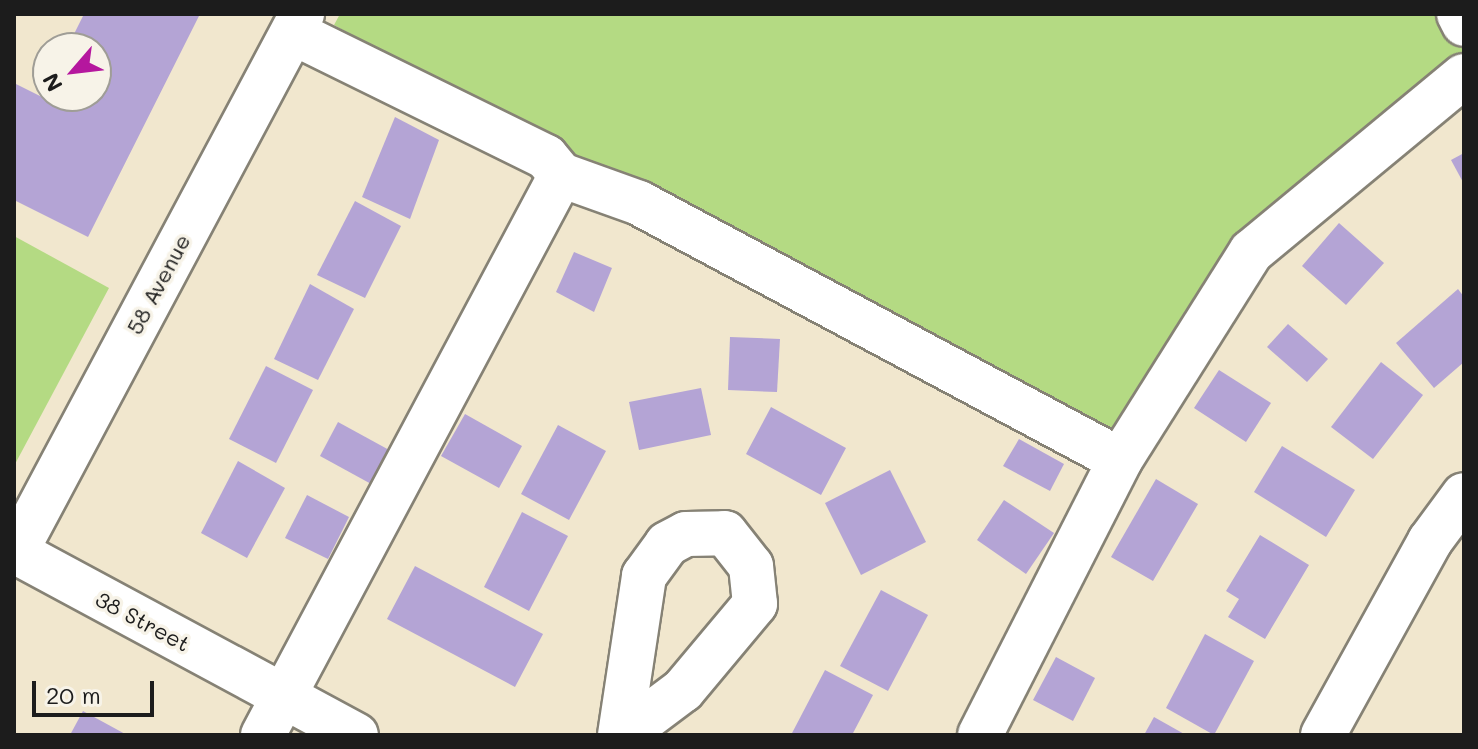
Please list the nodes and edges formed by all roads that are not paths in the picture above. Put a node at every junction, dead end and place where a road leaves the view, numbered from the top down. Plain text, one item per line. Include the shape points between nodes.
1 (1459, 14) edge
2 (298, 24) edge
3 (1464, 24) edge
4 (1464, 76) edge
5 (561, 175) junction
6 (1120, 460) junction
7 (1464, 495) edge
8 (15, 553) edge
9 (284, 697) junction
10 (263, 735) edge
11 (356, 735) edge
12 (980, 735) edge
13 (1323, 735) edge

1 - 3 street
2 - 5 street via 546,157
2 - 8 street, 58 Avenue
4 - 6 street via 1251,252
5 - 6 street via 639,203
5 - 9 street
6 - 12 street
7 - 13 street via 1430,541
8 - 9 street, 38 Street
9 - 10 street
9 - 11 street, 38 Street

